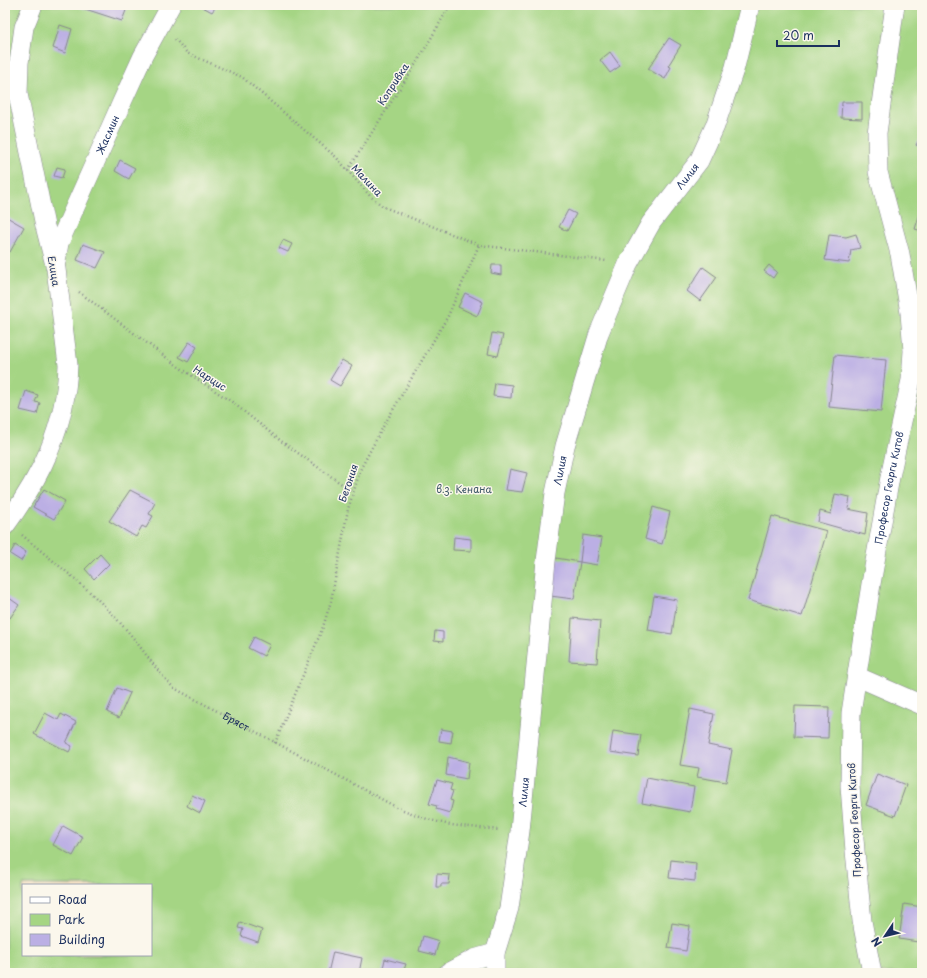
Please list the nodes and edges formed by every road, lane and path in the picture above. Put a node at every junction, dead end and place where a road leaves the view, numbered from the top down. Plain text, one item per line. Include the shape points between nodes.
1 (32, 5) edge
2 (171, 5) edge
3 (450, 5) edge
4 (750, 5) edge
5 (895, 5) edge
6 (161, 24) junction
7 (348, 170) junction
8 (479, 245) junction
9 (628, 264) junction
10 (56, 275) junction
11 (353, 492) junction
12 (6, 524) edge
13 (858, 676) junction
14 (922, 705) edge
15 (275, 743) junction
16 (520, 831) junction
17 (495, 954) junction
18 (448, 973) edge
19 (495, 973) edge
20 (872, 973) edge

1 - 10 street, Елица via 23,35 18,94
2 - 6 street, Жасмин
3 - 7 path, Копривка
4 - 9 street, Лилия via 735,67 715,126 699,161 651,223
5 - 13 street, Професор Георги Китов via 877,133 878,172 900,254 910,313 913,351 911,380 890,477
6 - 7 path, Малина via 187,53 242,77
6 - 10 street, Жасмин via 143,56 59,243
7 - 8 path, Малина via 370,196 384,207
8 - 9 path, Малина
8 - 11 path, Бегония via 448,316 375,441 361,468
9 - 16 street, Лилия via 599,333 566,446 556,493 546,561
10 - 11 path, Нарцис via 178,367 232,402 281,441
10 - 12 street, Елица via 68,365 66,396 48,456
11 - 15 path, Бегония via 342,536 331,601 323,627
12 - 15 path, Бряст via 97,598 174,688
13 - 14 street
13 - 20 street, Професор Георги Китов via 851,713 850,786 862,921
15 - 16 path, Бряст via 398,808 427,819 450,825
16 - 17 street, Лилия via 509,908
17 - 18 street via 474,959
17 - 19 street, Лилия

